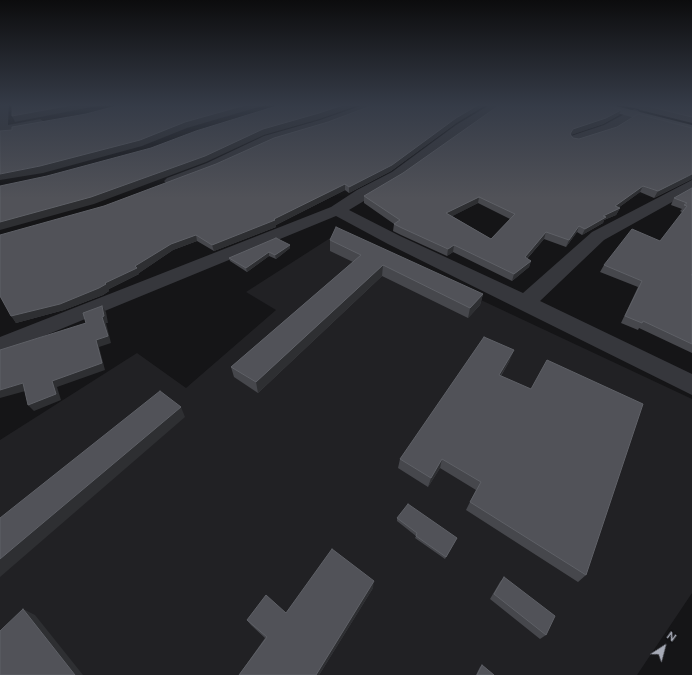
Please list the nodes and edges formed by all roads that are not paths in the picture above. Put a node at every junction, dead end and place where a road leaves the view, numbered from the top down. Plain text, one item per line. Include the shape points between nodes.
1 (281, 136) edge
2 (451, 136) edge
3 (588, 136) edge
4 (576, 140) edge
5 (160, 185) edge
6 (692, 185) edge
7 (337, 210) junction
8 (526, 302) junction
9 (0, 346) edge
10 (692, 385) edge

1 - 5 street via 212,166
2 - 7 street via 397,175
3 - 4 street
6 - 8 street via 598,236
7 - 8 street via 401,244
7 - 9 street
8 - 10 street

